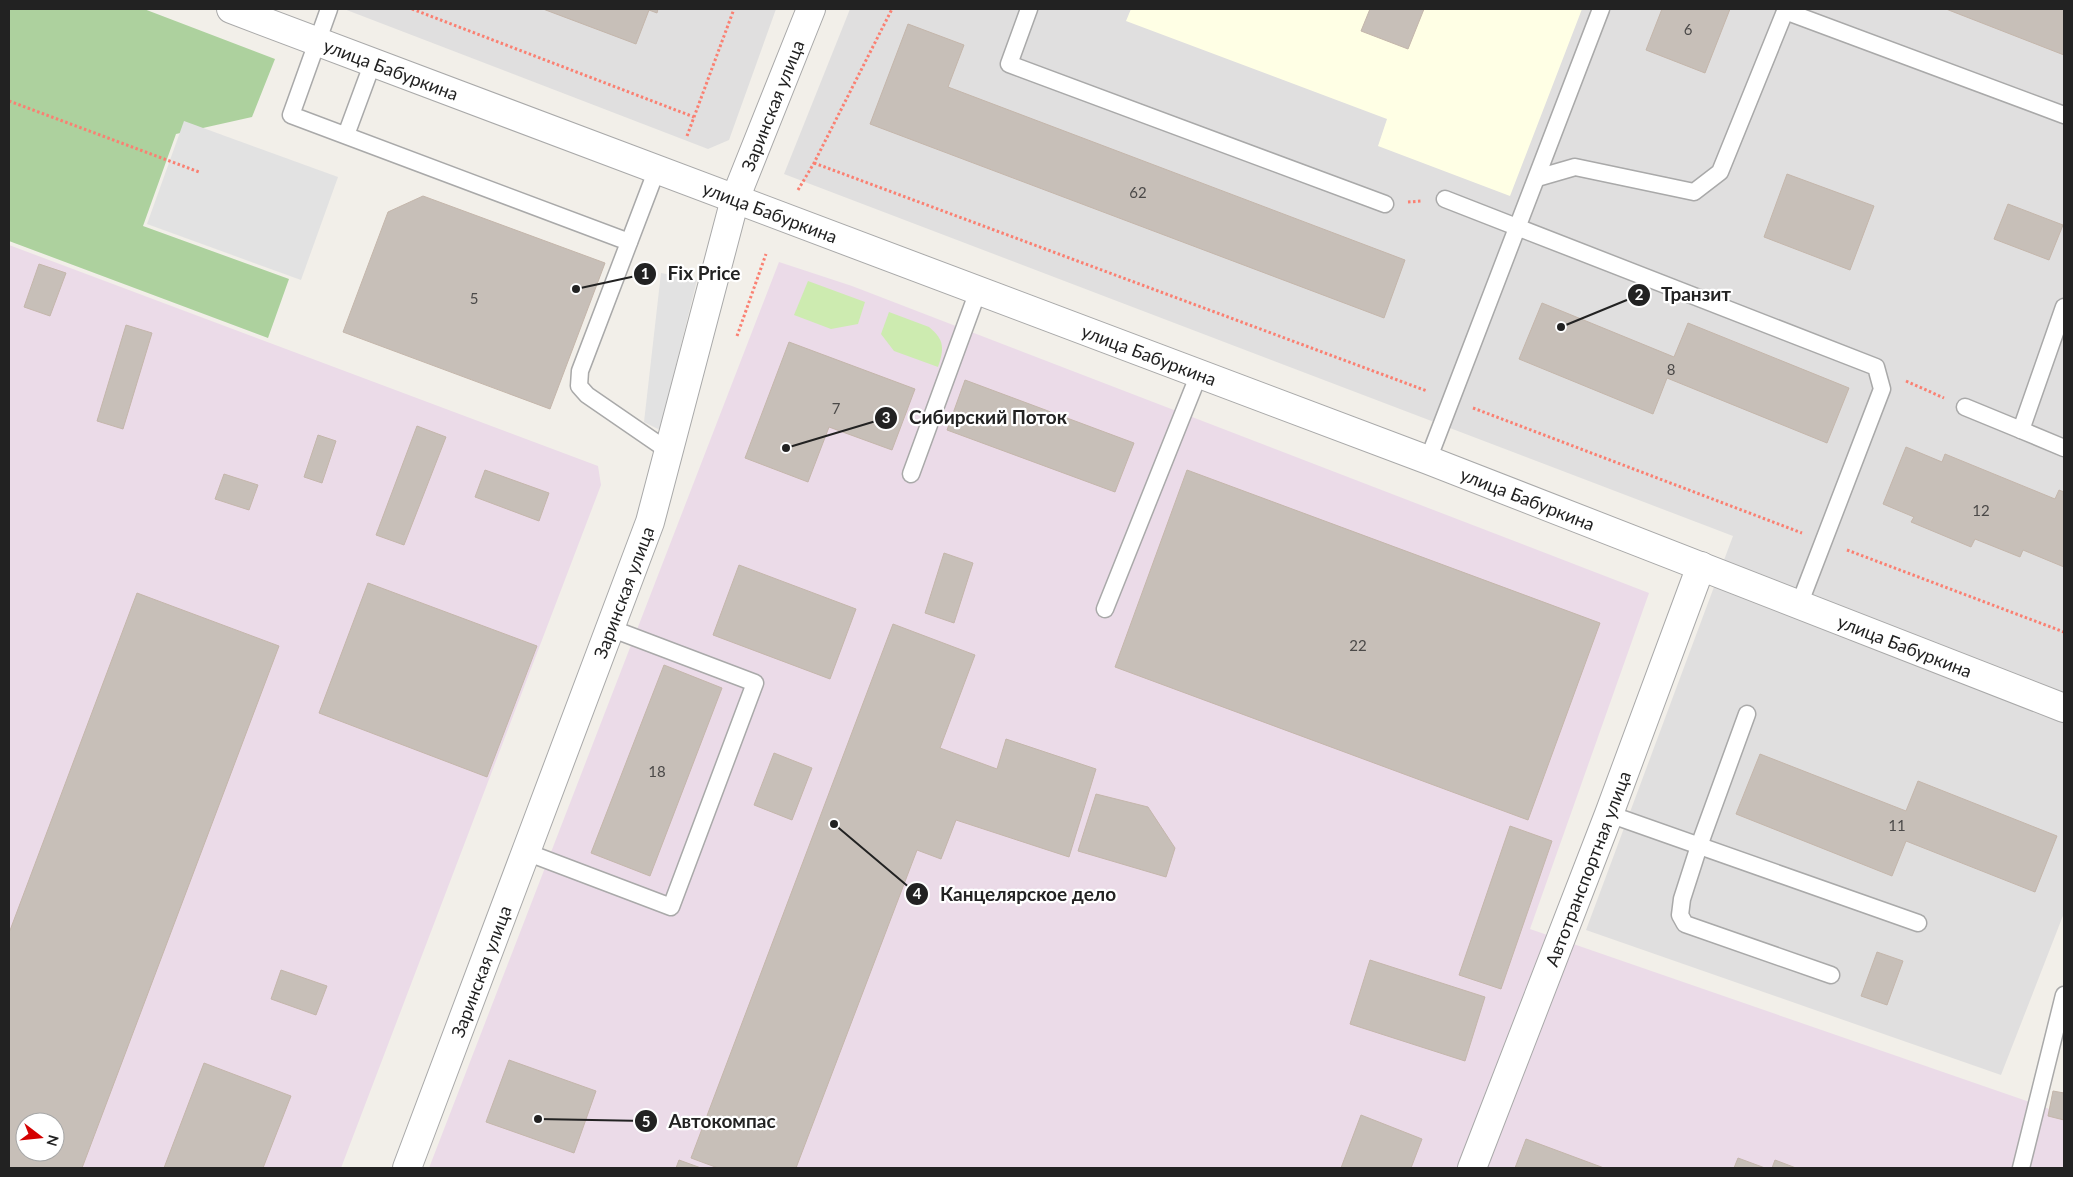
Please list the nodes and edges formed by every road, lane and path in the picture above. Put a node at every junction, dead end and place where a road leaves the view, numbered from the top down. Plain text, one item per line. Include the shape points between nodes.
1 (231, 9) edge
2 (329, 9) edge
3 (412, 9) edge
4 (734, 9) edge
5 (811, 9) edge
6 (892, 9) edge
7 (1029, 9) edge
8 (1601, 9) edge
9 (1785, 10) edge
10 (317, 41) junction
11 (373, 62) junction
12 (9, 101) edge
13 (2064, 115) edge
14 (694, 117) junction
15 (346, 135) junction
16 (687, 136) dead end
17 (656, 168) junction
18 (200, 172) dead end
19 (1536, 178) junction
20 (796, 193) dead end
21 (735, 199) junction
22 (1445, 199) joint
23 (1385, 204) joint
24 (1518, 226) junction
25 (629, 242) junction
26 (766, 254) dead end
27 (978, 290) junction
28 (2064, 307) edge
29 (737, 336) dead end
30 (1876, 367) junction
31 (1199, 374) junction
32 (1965, 407) joint
33 (2021, 430) junction
34 (2064, 448) edge
35 (667, 450) junction
36 (1428, 460) junction
37 (912, 474) dead end
38 (1700, 566) junction
39 (1799, 605) junction
40 (1105, 609) dead end
41 (610, 628) junction
42 (2064, 708) edge
43 (1747, 714) dead end
44 (1609, 814) junction
45 (1699, 846) junction
46 (526, 852) junction
47 (1918, 924) dead end
48 (1830, 975) dead end
49 (2064, 995) edge
50 (407, 1168) edge
51 (1472, 1168) edge
52 (2021, 1168) edge

1 - 10 street, улица Бабуркина
2 - 10 lane
3 - 14 path
4 - 14 path
5 - 21 street, Заринская улица
6 - 20 path via 814,164
7 - 23 lane via 1009,64
8 - 19 lane
9 - 13 lane
9 - 19 lane via 1720,172 1694,192 1575,167
10 - 11 street, улица Бабуркина
10 - 15 lane via 291,115
11 - 15 lane
11 - 17 street, улица Бабуркина
12 - 18 path
14 - 16 path
15 - 25 lane
17 - 21 street, улица Бабуркина
17 - 25 lane
19 - 24 lane
21 - 27 street, улица Бабуркина
21 - 35 street, Заринская улица
22 - 23 path
22 - 24 lane
24 - 30 lane
24 - 36 lane
25 - 35 lane via 580,371 579,386 587,395
26 - 29 path
27 - 31 street, улица Бабуркина
27 - 37 lane
28 - 33 lane
30 - 32 path
30 - 39 lane via 1882,389
31 - 36 street, улица Бабуркина
31 - 40 lane
32 - 33 lane
33 - 34 lane
35 - 41 street, Заринская улица via 650,522
36 - 38 street, улица Бабуркина
38 - 39 street, улица Бабуркина
38 - 44 street, Автотранспортная улица
39 - 42 street, улица Бабуркина
41 - 46 street, Заринская улица
41 - 46 lane via 755,682 671,907
43 - 45 lane
44 - 45 lane
44 - 51 street, Автотранспортная улица
45 - 47 lane
45 - 48 lane via 1682,899 1680,914 1685,924
46 - 50 street, Заринская улица
49 - 52 lane

